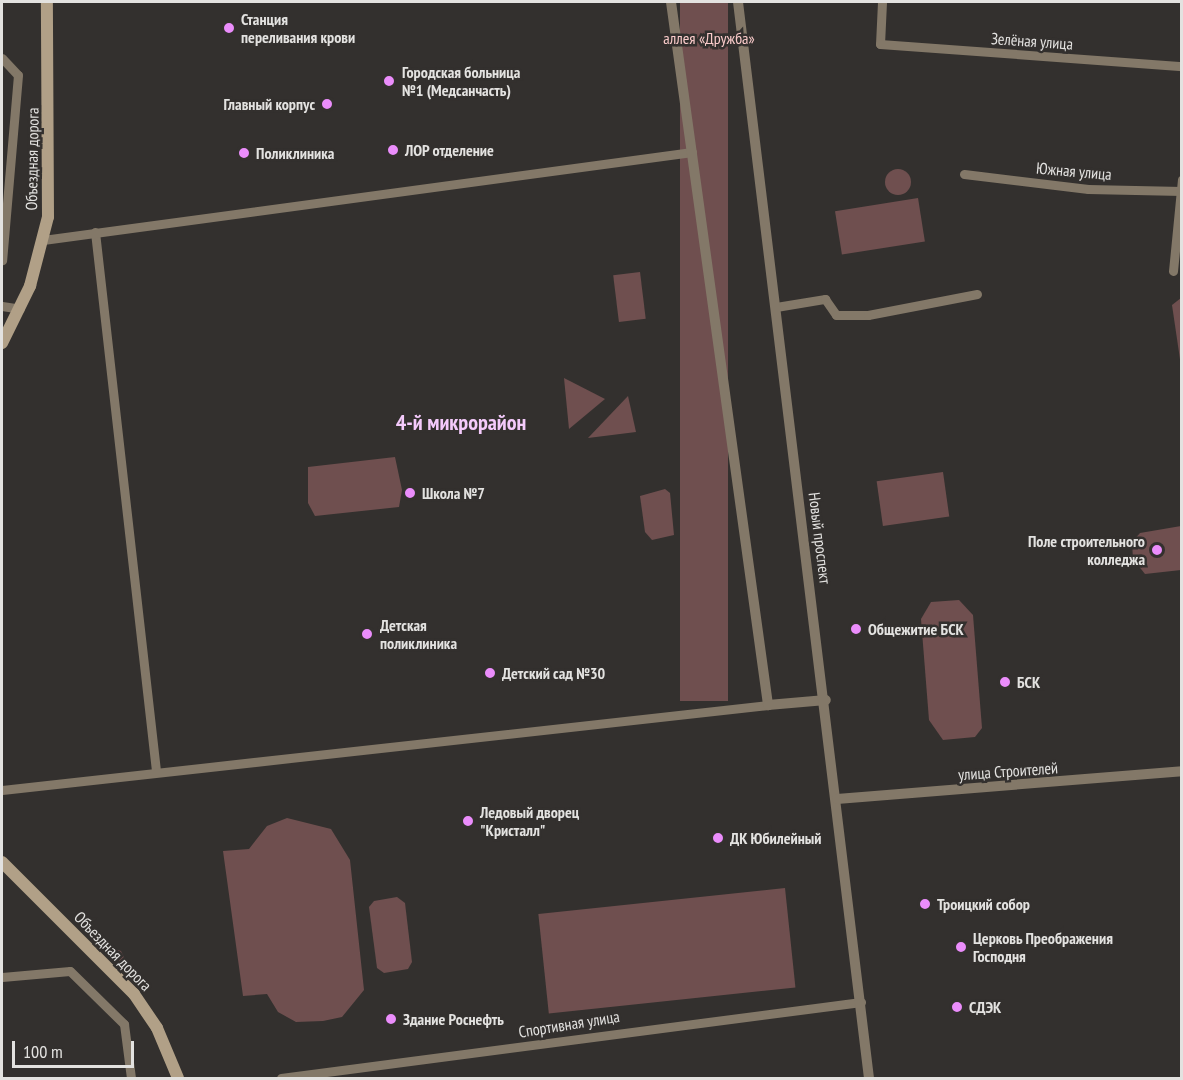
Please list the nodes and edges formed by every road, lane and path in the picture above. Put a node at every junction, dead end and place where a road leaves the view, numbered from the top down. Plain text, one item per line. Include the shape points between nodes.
1 (47, 2) edge
2 (671, 2) edge
3 (738, 2) edge
4 (882, 2) edge
5 (2, 58) edge
6 (1182, 66) edge
7 (692, 152) junction
8 (964, 174) dead end
9 (6, 176) edge
10 (1182, 179) edge
11 (1181, 191) edge
12 (95, 232) junction
13 (43, 240) junction
14 (2, 260) edge
15 (1173, 271) dead end
16 (977, 294) dead end
17 (2, 306) edge
18 (776, 307) junction
19 (20, 309) junction
20 (2, 343) edge
21 (826, 700) junction
22 (768, 705) junction
23 (156, 771) junction
24 (1182, 771) edge
25 (2, 790) edge
26 (837, 799) junction
27 (2, 862) edge
28 (2, 977) edge
29 (861, 1002) junction
30 (131, 1078) edge
31 (178, 1078) edge
32 (281, 1078) edge
33 (869, 1078) edge

1 - 13 main road, Объездная дорога via 50,194
2 - 7 street
3 - 18 street, Новый проспект
4 - 6 street, Зелёная улица via 880,44
5 - 9 street via 18,75
7 - 12 street
7 - 22 street
8 - 11 street, Южная улица via 1088,189
9 - 14 street
10 - 11 street
11 - 15 street
12 - 13 street
12 - 23 street
13 - 19 main road, Объездная дорога
16 - 18 street via 868,315 836,315 825,299
17 - 19 street
18 - 21 street, Новый проспект
19 - 20 main road, Объездная дорога
21 - 22 street
21 - 26 street, Новый проспект
22 - 23 street via 189,772
23 - 25 street
24 - 26 street, улица Строителей
26 - 29 street, Новый проспект
27 - 31 main road, Объездная дорога via 134,994 158,1028
28 - 30 street via 70,971 124,1024
29 - 32 street, Спортивная улица
29 - 33 street, Новый проспект

